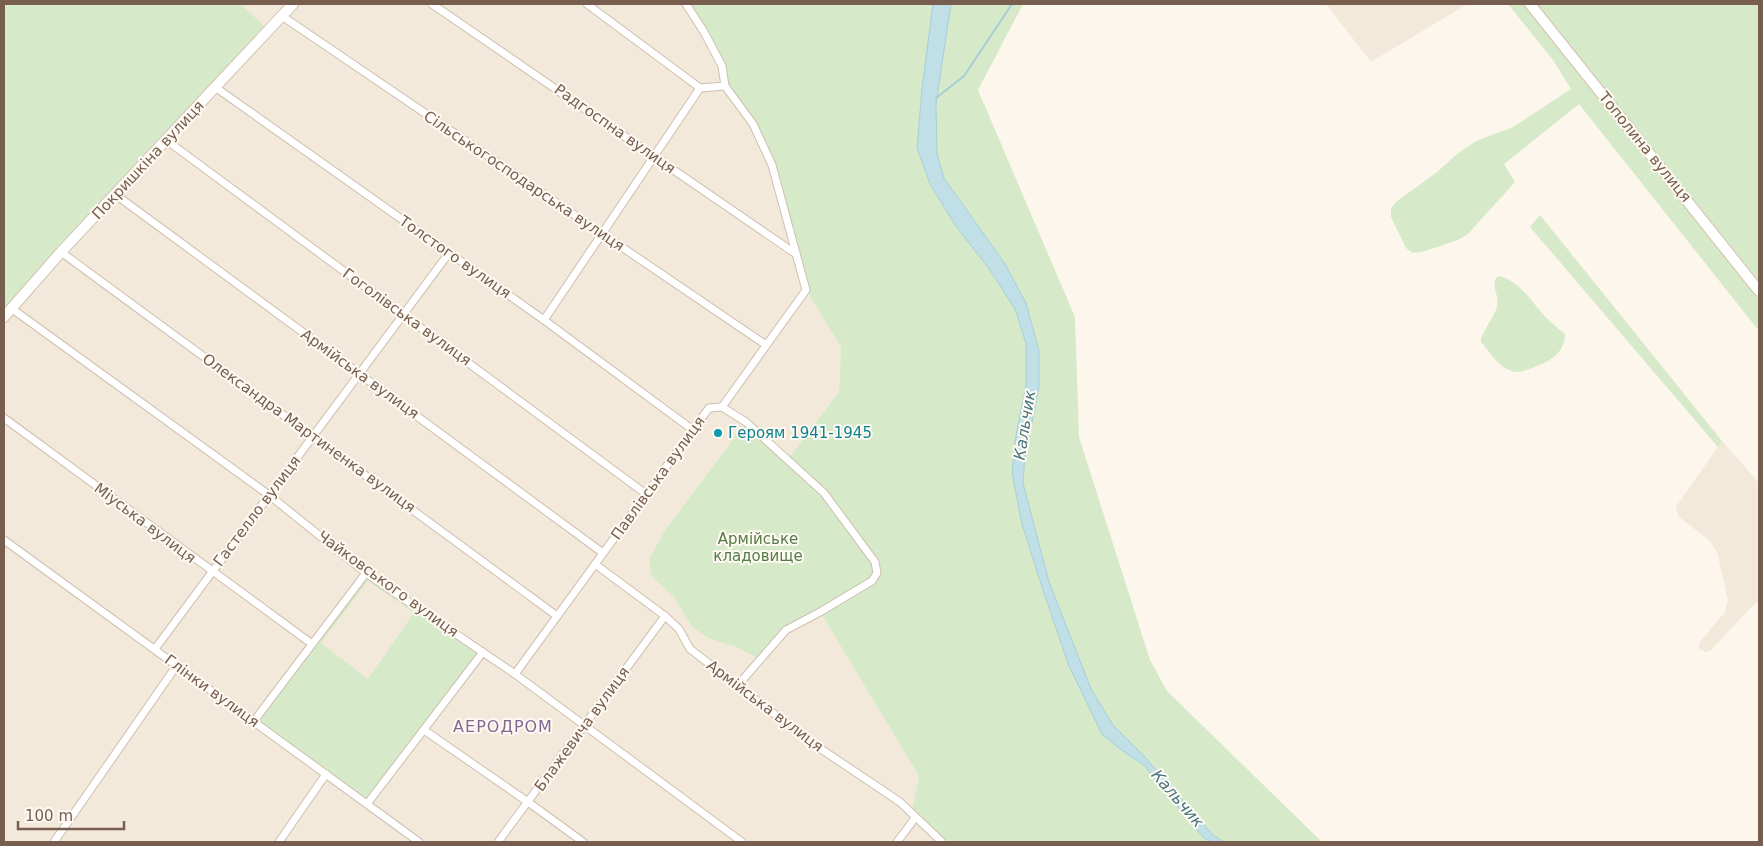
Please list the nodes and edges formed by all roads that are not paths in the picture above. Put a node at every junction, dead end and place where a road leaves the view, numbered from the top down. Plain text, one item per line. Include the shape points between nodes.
1 (293, 4) edge
2 (432, 4) edge
3 (587, 4) edge
4 (686, 4) edge
5 (1530, 4) edge
6 (282, 16) junction
7 (725, 86) junction
8 (215, 87) junction
9 (700, 88) junction
10 (166, 140) junction
11 (654, 156) junction
12 (116, 194) junction
13 (602, 234) junction
14 (61, 252) junction
15 (449, 253) junction
16 (796, 254) junction
17 (1759, 291) edge
18 (11, 308) junction
19 (404, 314) junction
20 (4, 317) edge
21 (544, 320) junction
22 (766, 345) junction
23 (359, 373) junction
24 (722, 406) junction
25 (4, 418) edge
26 (693, 430) junction
27 (313, 436) junction
28 (646, 494) junction
29 (269, 495) junction
30 (4, 540) edge
31 (603, 553) junction
32 (595, 564) junction
33 (212, 572) junction
34 (366, 572) junction
35 (557, 616) junction
36 (665, 616) junction
37 (312, 644) junction
38 (155, 649) junction
39 (483, 652) junction
40 (177, 665) junction
41 (515, 674) junction
42 (738, 685) junction
43 (254, 721) junction
44 (584, 725) junction
45 (424, 730) junction
46 (326, 774) junction
47 (528, 802) junction
48 (367, 804) junction
49 (915, 818) junction
50 (54, 842) edge
51 (279, 842) edge
52 (419, 842) edge
53 (498, 842) edge
54 (583, 842) edge
55 (742, 842) edge
56 (897, 842) edge
57 (942, 842) edge

1 - 6 street, Покришкіна вулиця
2 - 11 street, Радгоспна вулиця
3 - 9 street
4 - 7 street via 722,66
5 - 17 street, Тополина вулиця
6 - 8 street, Покришкіна вулиця
6 - 13 street, Сільськогосподарська вулиця
7 - 9 street
7 - 16 street via 753,124 772,165
8 - 10 street, Покришкіна вулиця
8 - 15 street, Толстого вулиця
9 - 11 street
10 - 12 street, Покришкіна вулиця
10 - 19 street, Гоголівська вулиця
11 - 13 street
11 - 16 street, Радгоспна вулиця
12 - 14 street, Покришкіна вулиця
12 - 23 street, Армійська вулиця
13 - 21 street
13 - 22 street, Сільськогосподарська вулиця
14 - 18 street, Покришкіна вулиця
14 - 27 street, Олександра Мартиненка вулиця
15 - 19 street, Гастелло вулиця
15 - 21 street, Толстого вулиця
16 - 22 street, Павлівська вулиця via 806,290
18 - 20 street, Покришкіна вулиця
18 - 29 street, Чайковського вулиця
19 - 23 street, Гастелло вулиця
19 - 28 street, Гоголівська вулиця
21 - 26 street, Толстого вулиця
22 - 24 street, Павлівська вулиця
23 - 27 street, Гастелло вулиця
23 - 31 street, Армійська вулиця
24 - 26 street, Павлівська вулиця via 709,408
24 - 42 street via 746,422 824,493 876,562 877,573 872,582 786,630
25 - 33 street, Міуська вулиця
26 - 28 street, Павлівська вулиця
27 - 29 street, Гастелло вулиця
27 - 35 street, Олександра Мартиненка вулиця
28 - 31 street, Павлівська вулиця
29 - 33 street, Гастелло вулиця
29 - 34 street, Чайковського вулиця
30 - 38 street, Глінки вулиця
31 - 32 street, Павлівська вулиця
32 - 35 street, Павлівська вулиця
32 - 36 street, Армійська вулиця
33 - 37 street, Міуська вулиця
33 - 38 street, Гастелло вулиця
34 - 37 street
34 - 39 street, Чайковського вулиця
35 - 41 street, Павлівська вулиця
36 - 42 street, Армійська вулиця via 679,629 690,649
36 - 44 street, Блажевича вулиця
37 - 43 street
38 - 40 street, Глінки вулиця
39 - 41 street, Чайковського вулиця
39 - 45 street
40 - 43 street, Глінки вулиця
40 - 50 street
41 - 44 street, Чайковського вулиця
42 - 49 street, Армійська вулиця via 815,745 900,802
43 - 46 street, Глінки вулиця
44 - 47 street, Блажевича вулиця
44 - 55 street, Чайковського вулиця
45 - 47 street
45 - 48 street
46 - 48 street, Глінки вулиця
46 - 51 street
47 - 53 street, Блажевича вулиця
47 - 54 street
48 - 52 street, Глінки вулиця
49 - 56 street
49 - 57 street, Армійська вулиця

